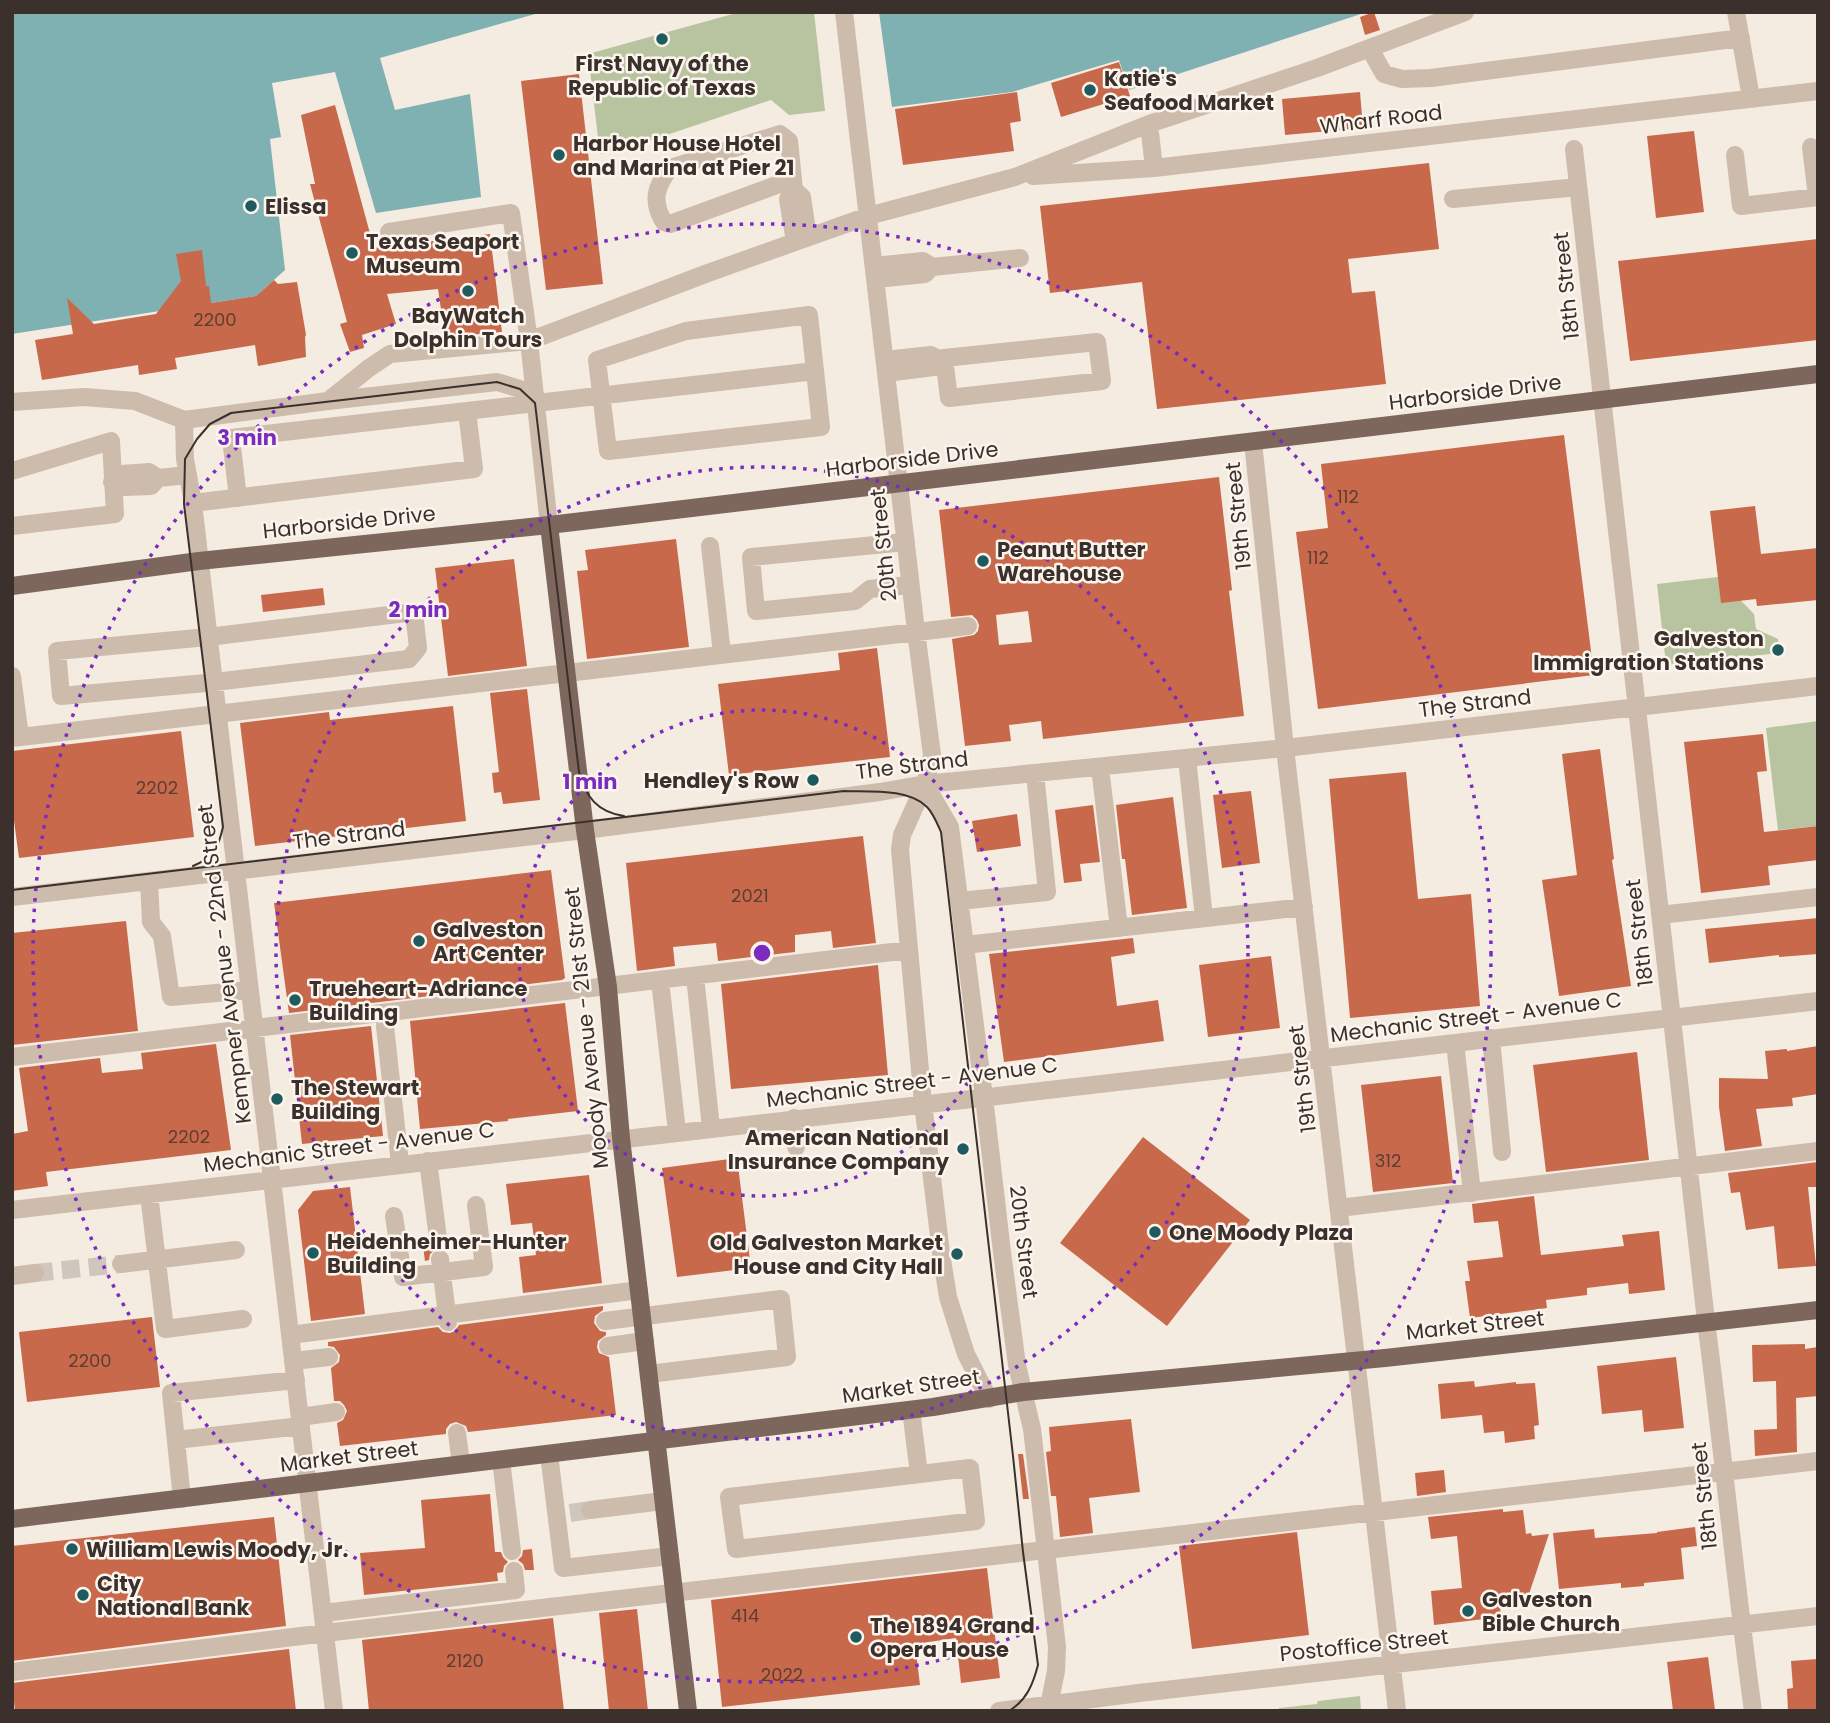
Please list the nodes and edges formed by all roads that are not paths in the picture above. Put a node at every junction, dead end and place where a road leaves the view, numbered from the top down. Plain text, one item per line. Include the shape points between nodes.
1 (844, 12) edge
2 (1465, 12) edge
3 (1737, 12) edge
4 (1741, 38) junction
5 (1370, 49) junction
6 (1818, 91) edge
7 (1751, 99) junction
8 (1149, 124) junction
9 (1811, 147) dead end
10 (1574, 149) dead end
11 (1735, 155) dead end
12 (1154, 168) junction
13 (1015, 177) junction
14 (793, 185) junction
15 (1578, 187) junction
16 (1817, 197) edge
17 (1453, 199) dead end
18 (868, 216) junction
19 (389, 232) dead end
20 (801, 239) junction
21 (1020, 258) dead end
22 (875, 273) junction
23 (529, 341) junction
24 (941, 358) junction
25 (886, 366) junction
26 (815, 371) junction
27 (1818, 374) edge
28 (601, 396) junction
29 (1601, 400) junction
30 (328, 401) junction
31 (12, 402) edge
32 (535, 403) junction
33 (467, 411) junction
34 (184, 420) junction
35 (1253, 442) junction
36 (12, 471) edge
37 (188, 475) junction
38 (115, 481) junction
39 (899, 483) junction
40 (238, 498) junction
41 (193, 503) junction
42 (549, 525) junction
43 (12, 526) edge
44 (906, 542) junction
45 (710, 546) dead end
46 (200, 561) junction
47 (910, 585) junction
48 (12, 586) edge
49 (968, 626) dead end
50 (916, 631) junction
51 (208, 636) junction
52 (722, 654) junction
53 (567, 672) junction
54 (12, 676) edge
55 (214, 681) junction
56 (1818, 686) edge
57 (1636, 708) junction
58 (217, 714) junction
59 (16, 737) edge
60 (1285, 748) junction
61 (1187, 758) junction
62 (1100, 767) junction
63 (1035, 773) junction
64 (925, 784) junction
65 (585, 830) junction
66 (236, 871) junction
67 (149, 881) junction
68 (12, 897) edge
69 (1818, 897) edge
70 (959, 901) junction
71 (1304, 907) junction
72 (1660, 915) junction
73 (1204, 918) junction
74 (1119, 928) junction
75 (965, 945) junction
76 (909, 950) junction
77 (695, 976) junction
78 (660, 980) junction
79 (608, 986) junction
80 (250, 990) junction
81 (1818, 1001) edge
82 (1672, 1018) junction
83 (385, 1026) dead end
84 (254, 1028) junction
85 (1491, 1038) junction
86 (1455, 1043) junction
87 (12, 1057) edge
88 (1322, 1058) junction
89 (984, 1097) junction
90 (923, 1103) junction
91 (793, 1118) junction
92 (711, 1128) junction
93 (677, 1132) junction
94 (621, 1138) junction
95 (796, 1147) dead end
96 (1818, 1151) edge
97 (1502, 1152) dead end
98 (428, 1161) junction
99 (400, 1164) junction
100 (1689, 1167) junction
101 (272, 1179) junction
102 (1472, 1193) junction
103 (149, 1194) junction
104 (477, 1205) dead end
105 (1339, 1208) junction
106 (12, 1210) edge
107 (394, 1216) dead end
108 (438, 1238) dead end
109 (236, 1250) dead end
110 (157, 1259) junction
111 (121, 1264) tunnel mouth
112 (441, 1266) junction
113 (35, 1273) tunnel mouth
114 (12, 1276) edge
115 (639, 1290) junction
116 (1818, 1310) edge
117 (642, 1316) junction
118 (447, 1318) junction
119 (243, 1320) dead end
120 (605, 1321) dead end
121 (1706, 1321) junction
122 (290, 1335) junction
123 (645, 1341) junction
124 (608, 1346) dead end
125 (329, 1357) dead end
126 (1356, 1360) junction
127 (293, 1361) junction
128 (649, 1374) junction
129 (296, 1380) junction
130 (1023, 1392) junction
131 (989, 1399) junction
132 (911, 1410) junction
133 (336, 1412) dead end
134 (300, 1422) junction
135 (457, 1433) dead end
136 (176, 1440) junction
137 (656, 1440) junction
138 (549, 1454) junction
139 (501, 1460) junction
140 (1818, 1461) edge
141 (461, 1464) junction
142 (1725, 1471) junction
143 (919, 1474) junction
144 (307, 1484) junction
145 (182, 1499) junction
146 (663, 1501) junction
147 (590, 1510) tunnel mouth
148 (1374, 1511) junction
149 (12, 1519) edge
150 (1047, 1550) junction
151 (512, 1551) dead end
152 (670, 1556) junction
153 (514, 1571) dead end
154 (674, 1593) junction
155 (323, 1613) junction
156 (1818, 1616) edge
157 (1741, 1625) junction
158 (325, 1633) junction
159 (1392, 1664) junction
160 (12, 1672) edge
161 (1048, 1708) edge
162 (334, 1711) edge
163 (688, 1711) edge
164 (999, 1711) edge
165 (1397, 1711) edge
166 (1752, 1711) edge

1 - 18 street, 20th Street
2 - 5 street, Wharf Road
3 - 4 street
4 - 5 street via 1402,79 1384,74
4 - 7 street
5 - 8 street, Wharf Road
6 - 7 street, Wharf Road
7 - 12 street, Wharf Road
8 - 12 street
8 - 13 street, Wharf Road
9 - 16 street
10 - 15 street, 18th Street
11 - 16 street via 1741,206
12 - 13 street, Wharf Road
13 - 18 street, Wharf Road
14 - 14 street via 670,224 660,216 656,198 659,181 670,167 780,134 789,141
14 - 20 street via 788,199
15 - 17 street
15 - 29 street, 18th Street
18 - 20 street, Wharf Road
18 - 22 street, 20th Street
19 - 23 street, Moody Avenue - 21st Street via 511,213
20 - 23 street, Wharf Road
21 - 22 street via 932,267 923,261
22 - 25 street, 20th Street
23 - 30 street, Wharf Road via 390,354
23 - 32 street, Moody Avenue - 21st Street
24 - 24 street via 949,398 1102,381 1097,342
24 - 25 street via 931,355
25 - 39 street, 20th Street
26 - 28 street
26 - 28 street via 809,315 686,331 597,360
26 - 28 street via 821,427 808,429 608,451
27 - 29 main road, Harborside Drive
28 - 32 street
29 - 35 main road, Harborside Drive
29 - 57 street, 18th Street
30 - 32 street via 497,382 520,389
30 - 34 street
31 - 34 street via 84,397 135,401
32 - 33 street
32 - 42 street, Moody Avenue - 21st Street
33 - 40 street via 474,470
33 - 40 street via 231,438
34 - 37 street, Kempner Avenue - 22nd Street
35 - 39 main road, Harborside Drive
35 - 60 street, 19th Street
36 - 38 street via 111,441
37 - 38 street via 158,478 151,485 124,487
37 - 41 street, Kempner Avenue - 22nd Street
38 - 43 street via 115,514
39 - 42 main road, Harborside Drive
39 - 44 street, 20th Street
40 - 41 street
41 - 46 street, Kempner Avenue - 22nd Street
42 - 46 main road, Harborside Drive
42 - 53 main road, Moody Avenue - 21st Street
44 - 47 street, 20th Street
44 - 47 street via 751,557 756,611 855,601 870,589
45 - 52 street
46 - 48 main road, Harborside Drive
46 - 51 street, Kempner Avenue - 22nd Street
47 - 50 street, 20th Street
49 - 50 street
50 - 52 street
50 - 64 street, 20th Street via 932,755
51 - 55 street, Kempner Avenue - 22nd Street
51 - 55 street via 57,651 61,696
51 - 55 street via 414,612 418,648 410,659
52 - 53 street
53 - 58 street
53 - 65 main road, Moody Avenue - 21st Street
54 - 59 street
55 - 58 street, Kempner Avenue - 22nd Street
56 - 57 street, The Strand
57 - 60 street, The Strand
57 - 72 street, 18th Street
58 - 59 street
58 - 66 street, Kempner Avenue - 22nd Street
60 - 61 street, The Strand
60 - 71 street, 19th Street
61 - 62 street, The Strand
61 - 73 street
62 - 63 street, The Strand
62 - 74 street
63 - 64 street, The Strand
63 - 70 street via 1047,892
64 - 65 street, The Strand
64 - 70 street, 20th Street via 950,827
64 - 76 street, 20th Street via 902,835
65 - 66 street, The Strand
65 - 79 main road, Moody Avenue - 21st Street
66 - 67 street, The Strand
66 - 80 street, Kempner Avenue - 22nd Street
67 - 68 street, The Strand
67 - 80 street via 151,922 162,936 171,997
69 - 72 street
70 - 75 street, 20th Street
71 - 73 street
71 - 88 street, 19th Street
72 - 82 street, 18th Street
73 - 74 street
74 - 75 street
75 - 89 street, 20th Street
76 - 77 street
76 - 90 street, 20th Street
77 - 78 street
77 - 92 street
78 - 79 street
78 - 93 street
79 - 84 street
79 - 94 main road, Moody Avenue - 21st Street
80 - 84 street, Kempner Avenue - 22nd Street
81 - 82 street, Mechanic Street - Avenue C
82 - 85 street, Mechanic Street - Avenue C
82 - 100 street, 18th Street
83 - 99 street
84 - 87 street
84 - 101 street, Kempner Avenue - 22nd Street
85 - 86 street, Mechanic Street - Avenue C
85 - 97 street
86 - 88 street, Mechanic Street - Avenue C
86 - 102 street
88 - 89 street, Mechanic Street - Avenue C
88 - 105 street, 19th Street
89 - 90 street, Mechanic Street - Avenue C
89 - 130 street, 20th Street
90 - 91 street, Mechanic Street - Avenue C
90 - 131 street, 20th Street via 948,1297 966,1354
91 - 92 street, Mechanic Street - Avenue C
91 - 95 street
92 - 93 street, Mechanic Street - Avenue C
93 - 94 street, Mechanic Street - Avenue C
94 - 98 street, Mechanic Street - Avenue C
94 - 115 main road, Moody Avenue - 21st Street
96 - 100 street
98 - 99 street, Mechanic Street - Avenue C
98 - 108 street
99 - 101 street, Mechanic Street - Avenue C
100 - 102 street
100 - 121 street, 18th Street
101 - 103 street, Mechanic Street - Avenue C
101 - 122 street, Kempner Avenue - 22nd Street
102 - 105 street
103 - 106 street, Mechanic Street - Avenue C
103 - 110 street
104 - 112 street via 485,1267
105 - 126 street, 19th Street
107 - 112 street via 403,1277
109 - 110 street
110 - 111 street
110 - 119 street via 165,1329
112 - 118 street
113 - 114 street
115 - 117 main road, Moody Avenue - 21st Street
115 - 118 street
116 - 121 main road, Market Street
117 - 120 street
117 - 123 main road, Moody Avenue - 21st Street
117 - 128 street via 781,1299 787,1357
118 - 122 street
121 - 126 main road, Market Street
121 - 142 street, 18th Street
122 - 127 street, Kempner Avenue - 22nd Street
123 - 124 street
123 - 128 main road, Moody Avenue - 21st Street
125 - 127 street
126 - 130 main road, Market Street
126 - 148 street, 19th Street
127 - 129 street, Kempner Avenue - 22nd Street
128 - 137 main road, Moody Avenue - 21st Street
129 - 134 street, Kempner Avenue - 22nd Street
129 - 136 street via 171,1392
130 - 131 main road, Market Street
130 - 150 street, 20th Street
131 - 132 main road, Market Street
132 - 137 main road, Market Street
132 - 143 street
133 - 134 street
134 - 136 street
134 - 144 street, Kempner Avenue - 22nd Street
135 - 141 street
136 - 145 street
137 - 138 main road, Market Street
137 - 146 main road, Moody Avenue - 21st Street
138 - 139 main road, Market Street
138 - 152 street via 563,1513 563,1568
139 - 141 main road, Market Street
139 - 151 street via 501,1533
140 - 142 street
141 - 144 main road, Market Street
142 - 148 street
142 - 157 street, 18th Street
143 - 143 street via 729,1497 736,1549 976,1521 970,1468
144 - 145 main road, Market Street
144 - 155 street, Kempner Avenue - 22nd Street
145 - 149 main road, Market Street
146 - 147 street
146 - 152 main road, Moody Avenue - 21st Street
148 - 150 street
148 - 159 street, 19th Street
150 - 154 street
150 - 161 street, 20th Street via 1058,1647
152 - 154 main road, Moody Avenue - 21st Street
153 - 155 street via 516,1590 438,1594
154 - 158 street
154 - 163 main road, Moody Avenue - 21st Street
155 - 158 street, Kempner Avenue - 22nd Street
156 - 157 street, Postoffice Street
157 - 159 street, Postoffice Street
157 - 166 street, 18th Street
158 - 160 street
158 - 162 street, Kempner Avenue - 22nd Street
159 - 161 street, Postoffice Street via 1075,1700
159 - 165 street, 19th Street
161 - 164 street, Postoffice Street

